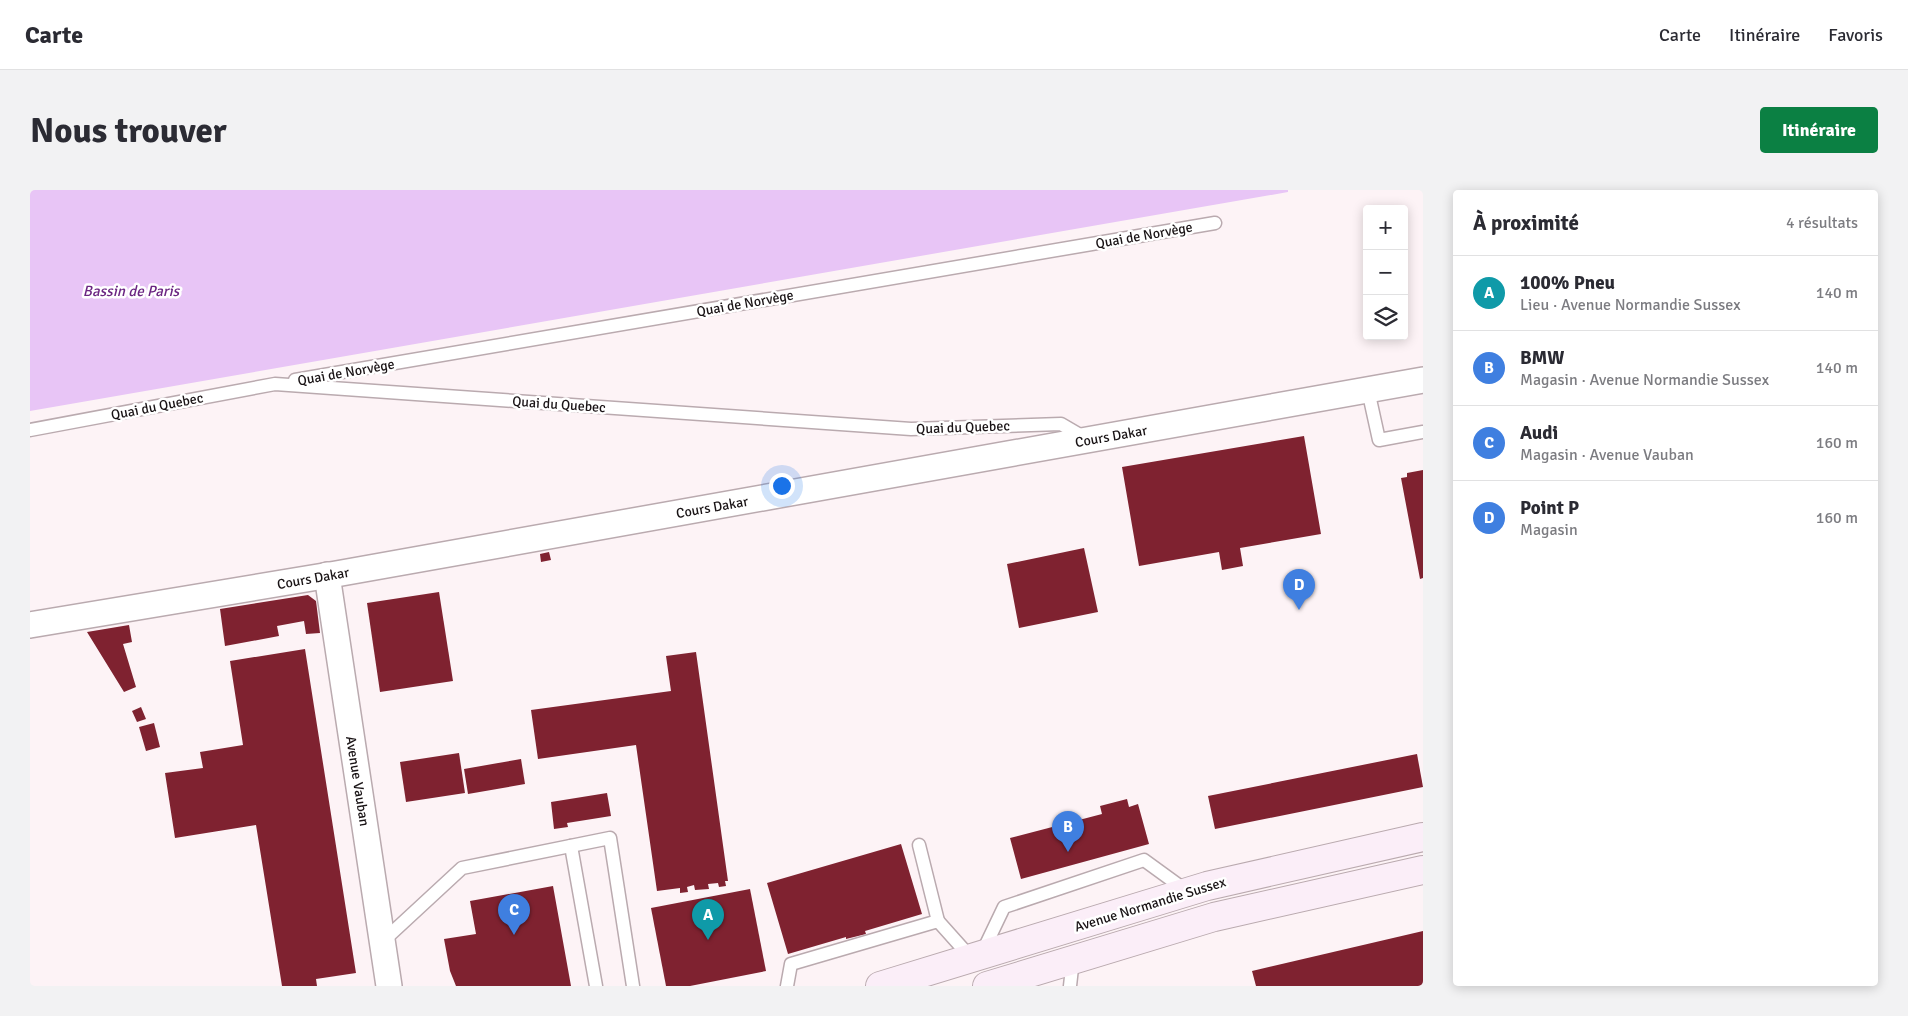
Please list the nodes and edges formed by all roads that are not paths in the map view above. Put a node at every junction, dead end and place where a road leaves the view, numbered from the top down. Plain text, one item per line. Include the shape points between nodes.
1 (1215, 223) dead end
2 (1423, 380) edge
3 (275, 384) junction
4 (1368, 390) junction
5 (30, 430) edge
6 (1423, 432) edge
7 (1089, 440) junction
8 (327, 575) junction
9 (30, 625) edge
10 (1423, 837) edge
11 (919, 845) dead end
12 (571, 846) junction
13 (1423, 870) edge
14 (1188, 892) junction
15 (938, 921) junction
16 (382, 942) junction
17 (976, 957) junction
18 (1073, 959) junction
19 (389, 986) edge
20 (596, 986) edge
21 (633, 986) edge
22 (787, 986) edge
23 (880, 986) edge
24 (987, 986) edge
25 (1070, 986) edge

1 - 3 lane, Quai de Norvège
2 - 4 street, Cours Dakar
3 - 5 lane, Quai du Quebec
3 - 7 lane, Quai du Quebec via 911,429 1061,424
4 - 6 lane via 1379,440
4 - 7 street, Cours Dakar
7 - 8 street, Cours Dakar
8 - 9 street, Cours Dakar
8 - 16 street, Avenue Vauban
10 - 14 main road, Avenue Normandie Sussex
11 - 15 lane
12 - 16 lane via 462,868
12 - 20 lane
12 - 21 lane via 610,838
13 - 18 main road via 1214,917
14 - 17 main road, Avenue Normandie Sussex
14 - 17 lane via 1144,860 1004,907
15 - 17 lane
15 - 22 lane via 791,964
16 - 19 street, Avenue Vauban
17 - 23 main road, Avenue Normandie Sussex
18 - 24 main road
18 - 25 lane

